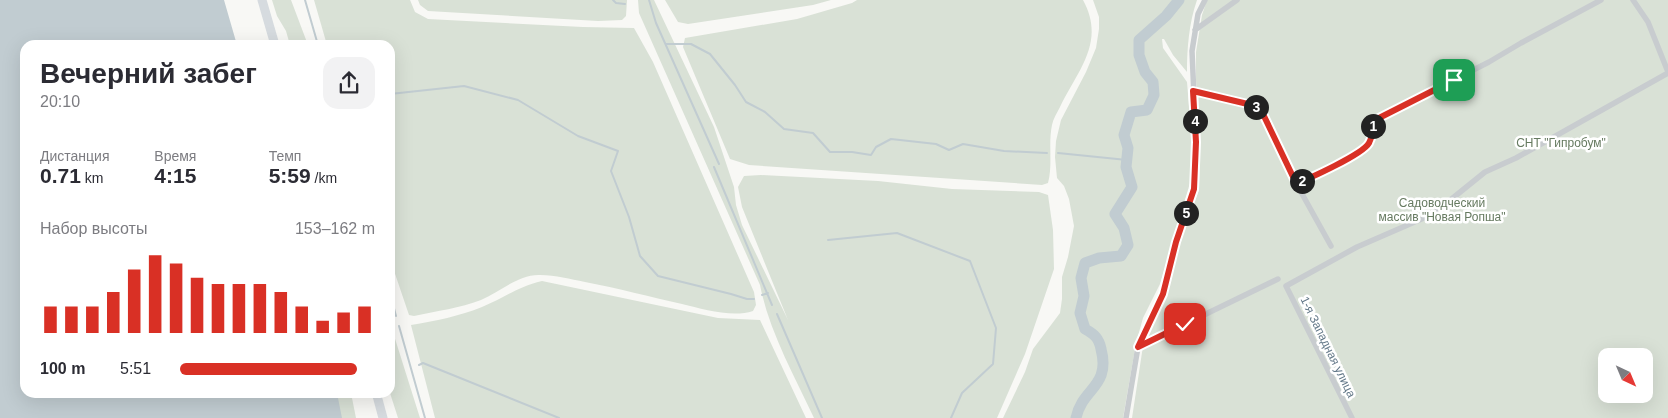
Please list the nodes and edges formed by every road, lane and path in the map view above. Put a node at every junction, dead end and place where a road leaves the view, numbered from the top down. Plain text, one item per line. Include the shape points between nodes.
1 (262, 0) edge
2 (1205, 0) edge
3 (1237, 0) edge
4 (1602, 0) edge
5 (1633, 0) edge
6 (1196, 30) junction
7 (274, 40) edge
8 (1668, 72) edge
9 (1193, 91) junction
10 (1296, 183) junction
11 (1331, 246) dead end
12 (1278, 279) dead end
13 (1138, 347) junction
14 (378, 398) edge
15 (383, 418) edge
16 (1126, 418) edge
17 (1352, 418) edge

1 - 7 main road
2 - 6 street via 1198,14
3 - 6 street
4 - 10 street via 1379,118 1374,124 1369,144 1360,152
5 - 8 street via 1648,22
6 - 9 street via 1192,51
8 - 17 street, 1-я Западная улица via 1516,158 1485,172 1433,214 1357,247 1286,286
9 - 10 street via 1259,108
9 - 13 street via 1194,189 1163,294
10 - 11 street
12 - 13 street
13 - 16 street
14 - 15 main road

